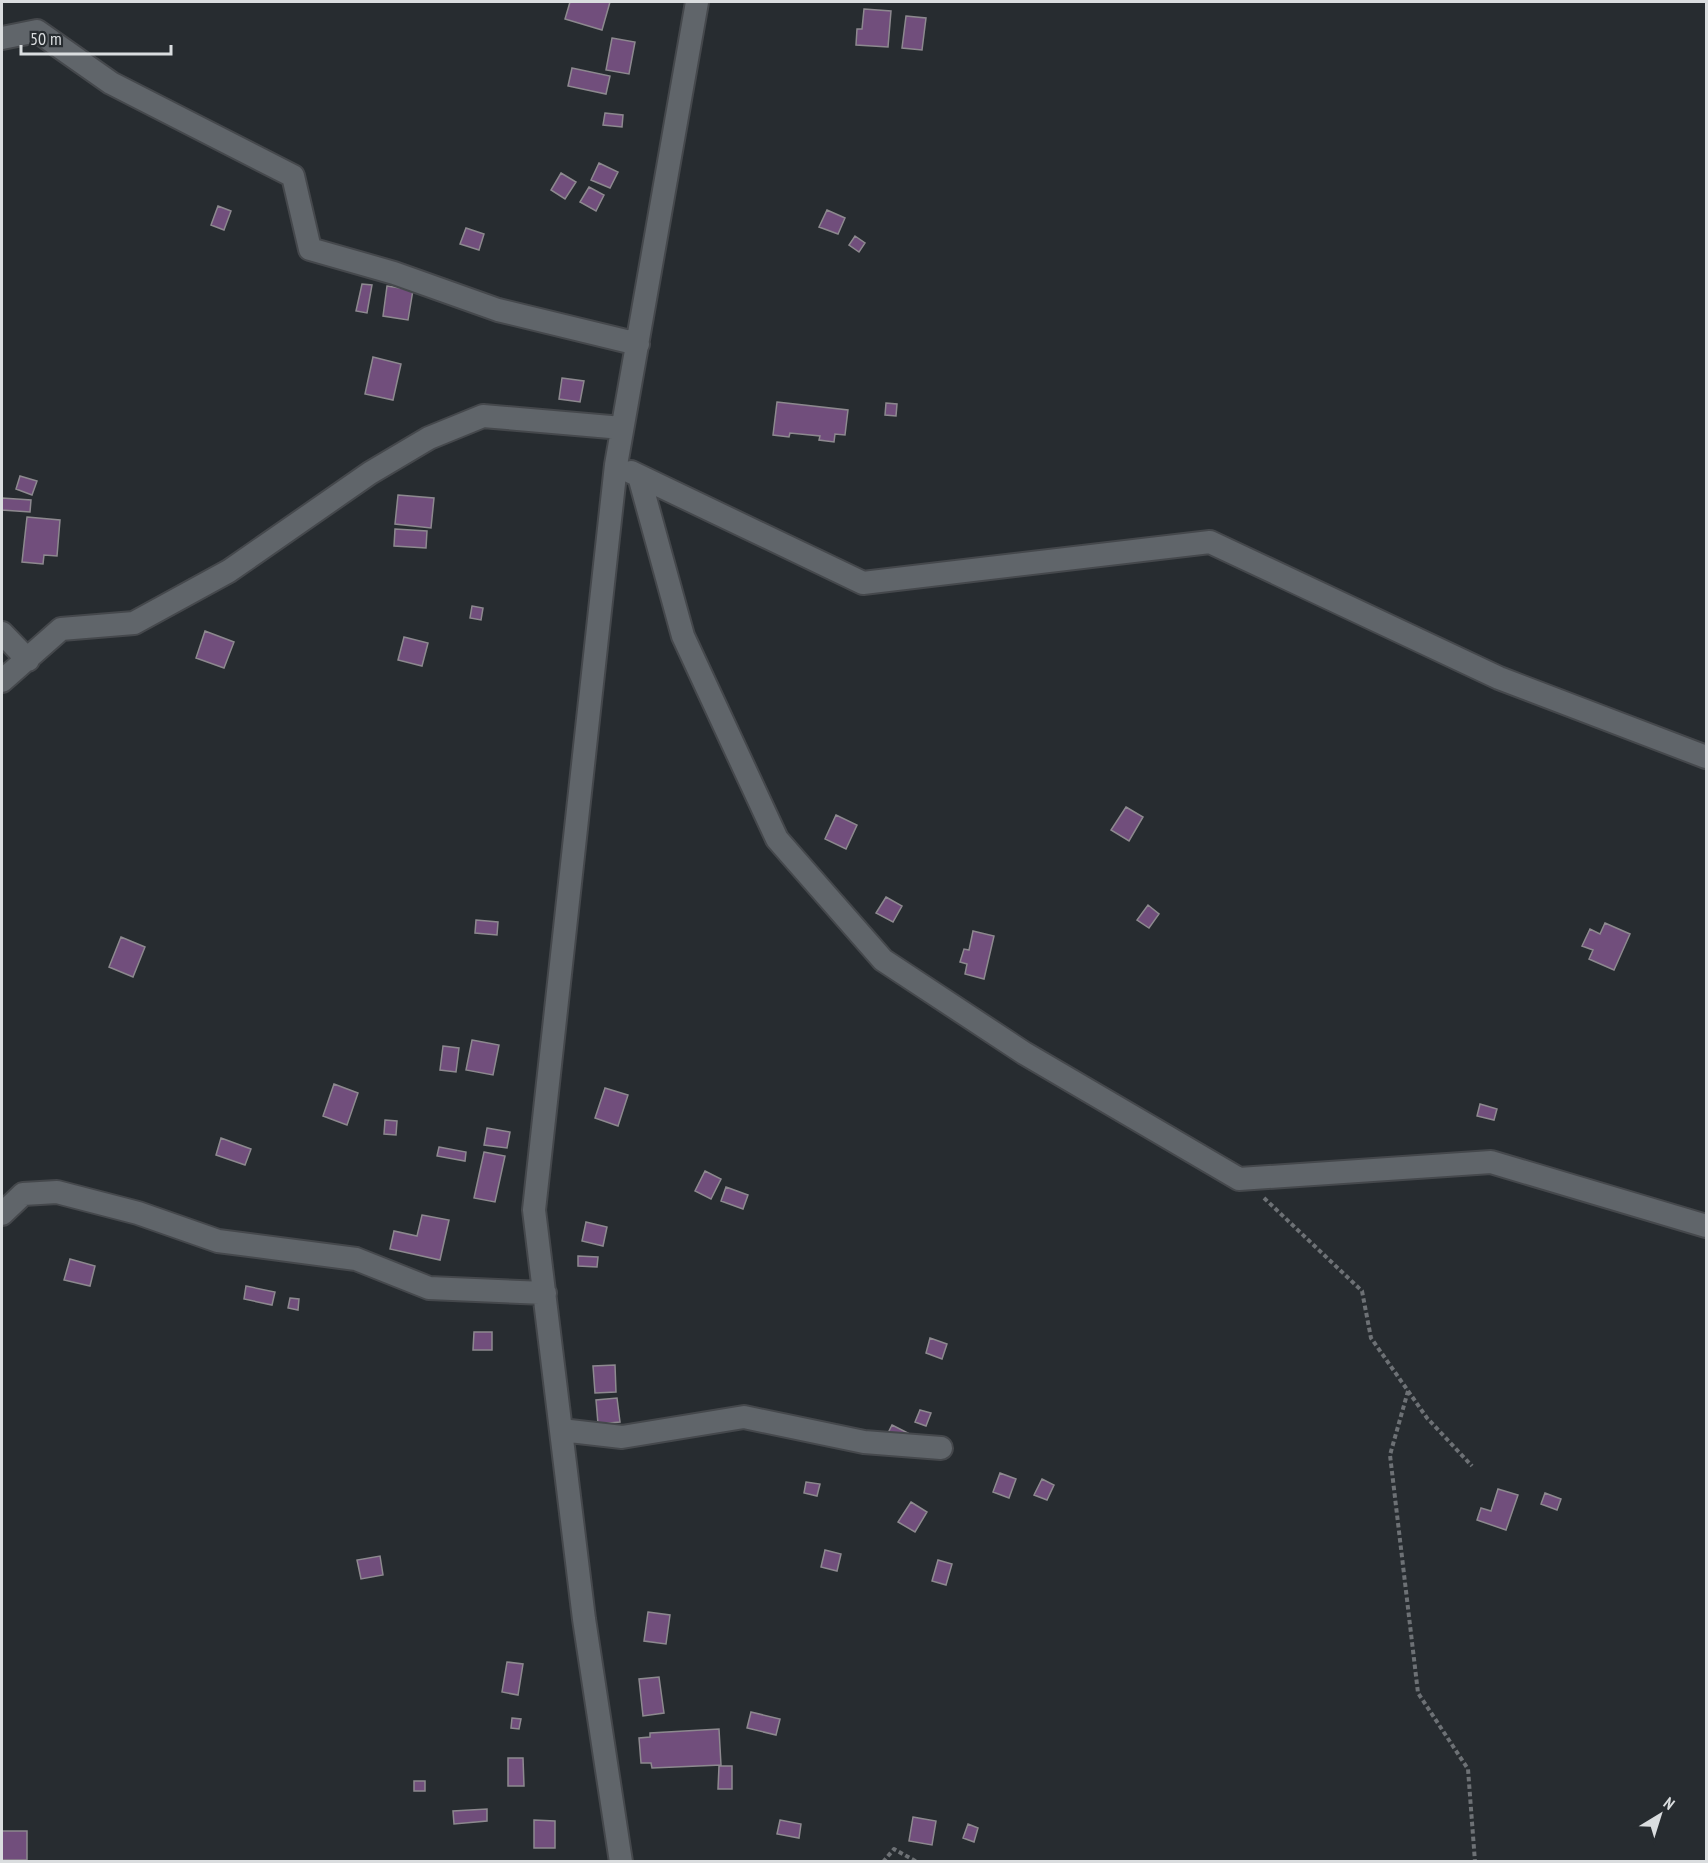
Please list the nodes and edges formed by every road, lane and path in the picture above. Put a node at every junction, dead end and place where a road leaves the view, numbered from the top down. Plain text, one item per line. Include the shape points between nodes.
1 (697, 2) edge
2 (2, 38) edge
3 (638, 344) junction
4 (622, 428) junction
5 (616, 465) junction
6 (639, 476) junction
7 (2, 633) edge
8 (28, 660) junction
9 (2, 681) edge
10 (1707, 757) edge
11 (1244, 1179) junction
12 (2, 1214) edge
13 (1707, 1226) edge
14 (545, 1293) junction
15 (1408, 1391) junction
16 (561, 1430) junction
17 (940, 1448) dead end
18 (1472, 1466) dead end
19 (621, 1862) edge
20 (883, 1862) edge
21 (917, 1862) edge
22 (1475, 1862) edge

1 - 3 street
2 - 3 street via 37,31 111,83 294,176 310,249 394,273 498,310
3 - 4 street
4 - 5 street
4 - 8 street via 483,416 429,438 390,461 230,571 134,623 61,629
5 - 6 street
5 - 14 street via 534,1210
6 - 10 street via 863,583 1210,542 1499,678
6 - 11 street via 683,636 777,839 883,960 1024,1053
7 - 8 street
8 - 9 street
11 - 13 street via 1491,1162
11 - 15 path via 1362,1291 1371,1338
12 - 14 street via 24,1194 57,1192 138,1213 219,1241 356,1259 429,1288
14 - 16 street
15 - 18 path via 1427,1418
15 - 22 path via 1390,1455 1418,1693 1468,1769
16 - 17 street via 622,1437 744,1417 864,1442
16 - 19 street via 584,1619
20 - 21 path via 894,1849

